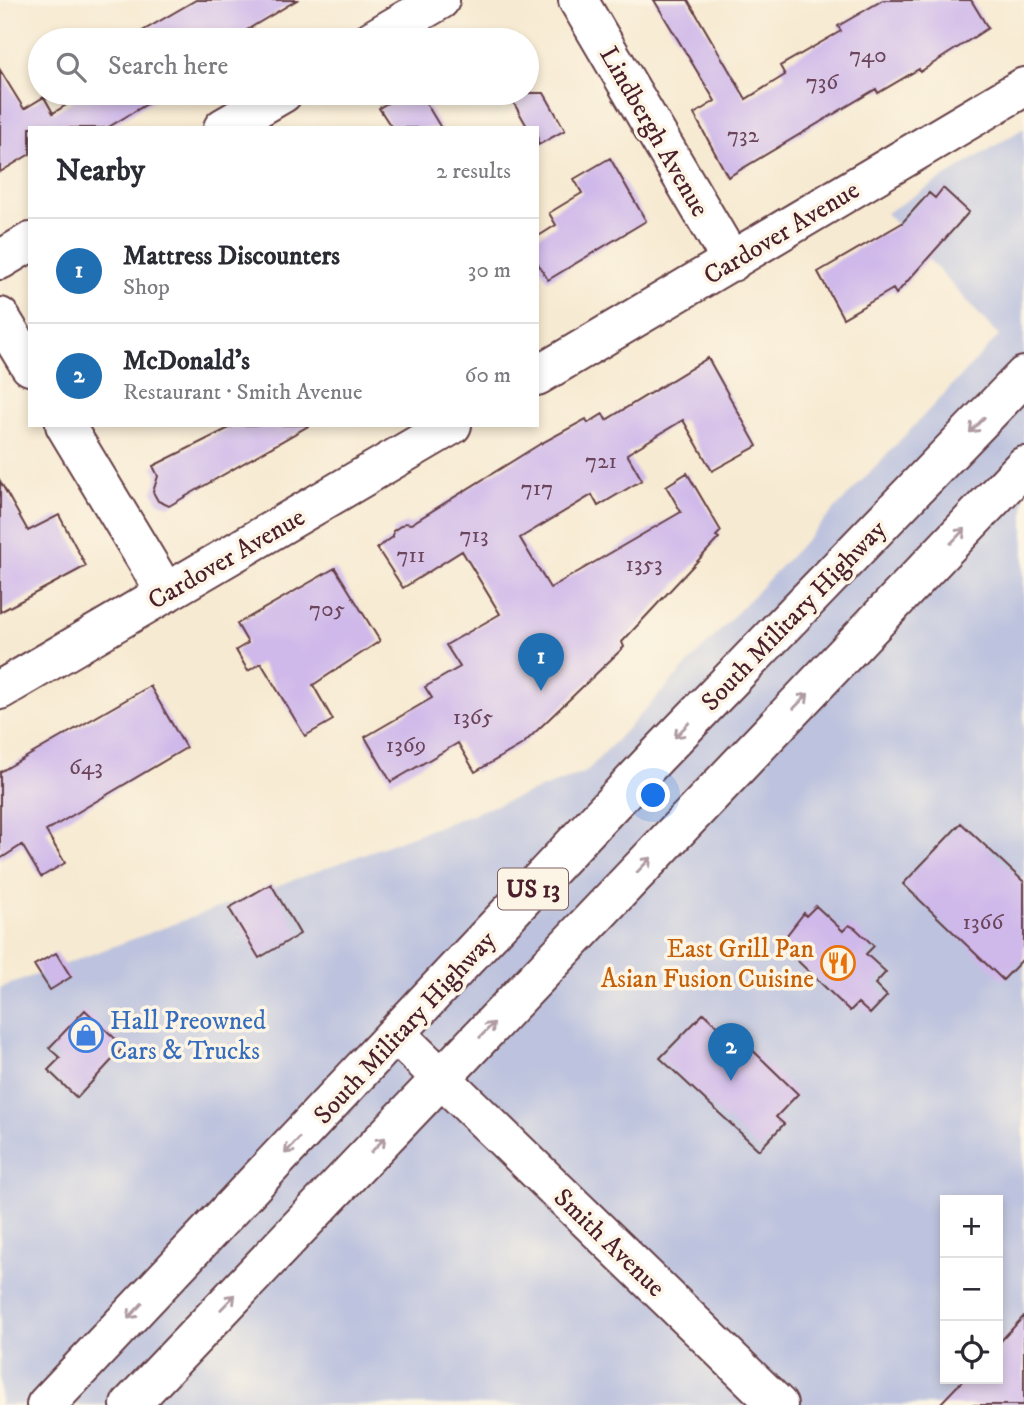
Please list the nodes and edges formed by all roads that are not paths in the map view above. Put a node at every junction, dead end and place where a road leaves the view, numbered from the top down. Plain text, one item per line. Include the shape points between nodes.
1 (440, 0) edge
2 (578, 0) edge
3 (392, 28) edge
4 (1024, 87) edge
5 (262, 105) edge
6 (226, 126) edge
7 (28, 243) edge
8 (0, 260) edge
9 (732, 262) junction
10 (0, 317) edge
11 (28, 363) edge
12 (539, 375) edge
13 (1024, 376) edge
14 (66, 427) edge
15 (450, 427) edge
16 (1024, 466) edge
17 (166, 593) junction
18 (0, 690) edge
19 (397, 1035) junction
20 (440, 1080) junction
21 (46, 1405) edge
22 (130, 1405) edge
23 (778, 1405) edge

1 - 3 main road
2 - 9 main road, Lindbergh Avenue
4 - 9 main road, Cardover Avenue
5 - 6 main road
7 - 8 main road
9 - 12 main road, Cardover Avenue
10 - 11 main road
13 -> 19 main road, South Military Highway / US 13 via 657,756
14 - 17 main road
15 - 17 main road, Cardover Avenue
20 -> 16 main road, US 13
17 - 18 main road, Cardover Avenue
19 - 20 main road, Smith Avenue
19 -> 21 main road, South Military Highway / US 13
22 -> 20 main road, US 13
20 - 23 main road, Smith Avenue

